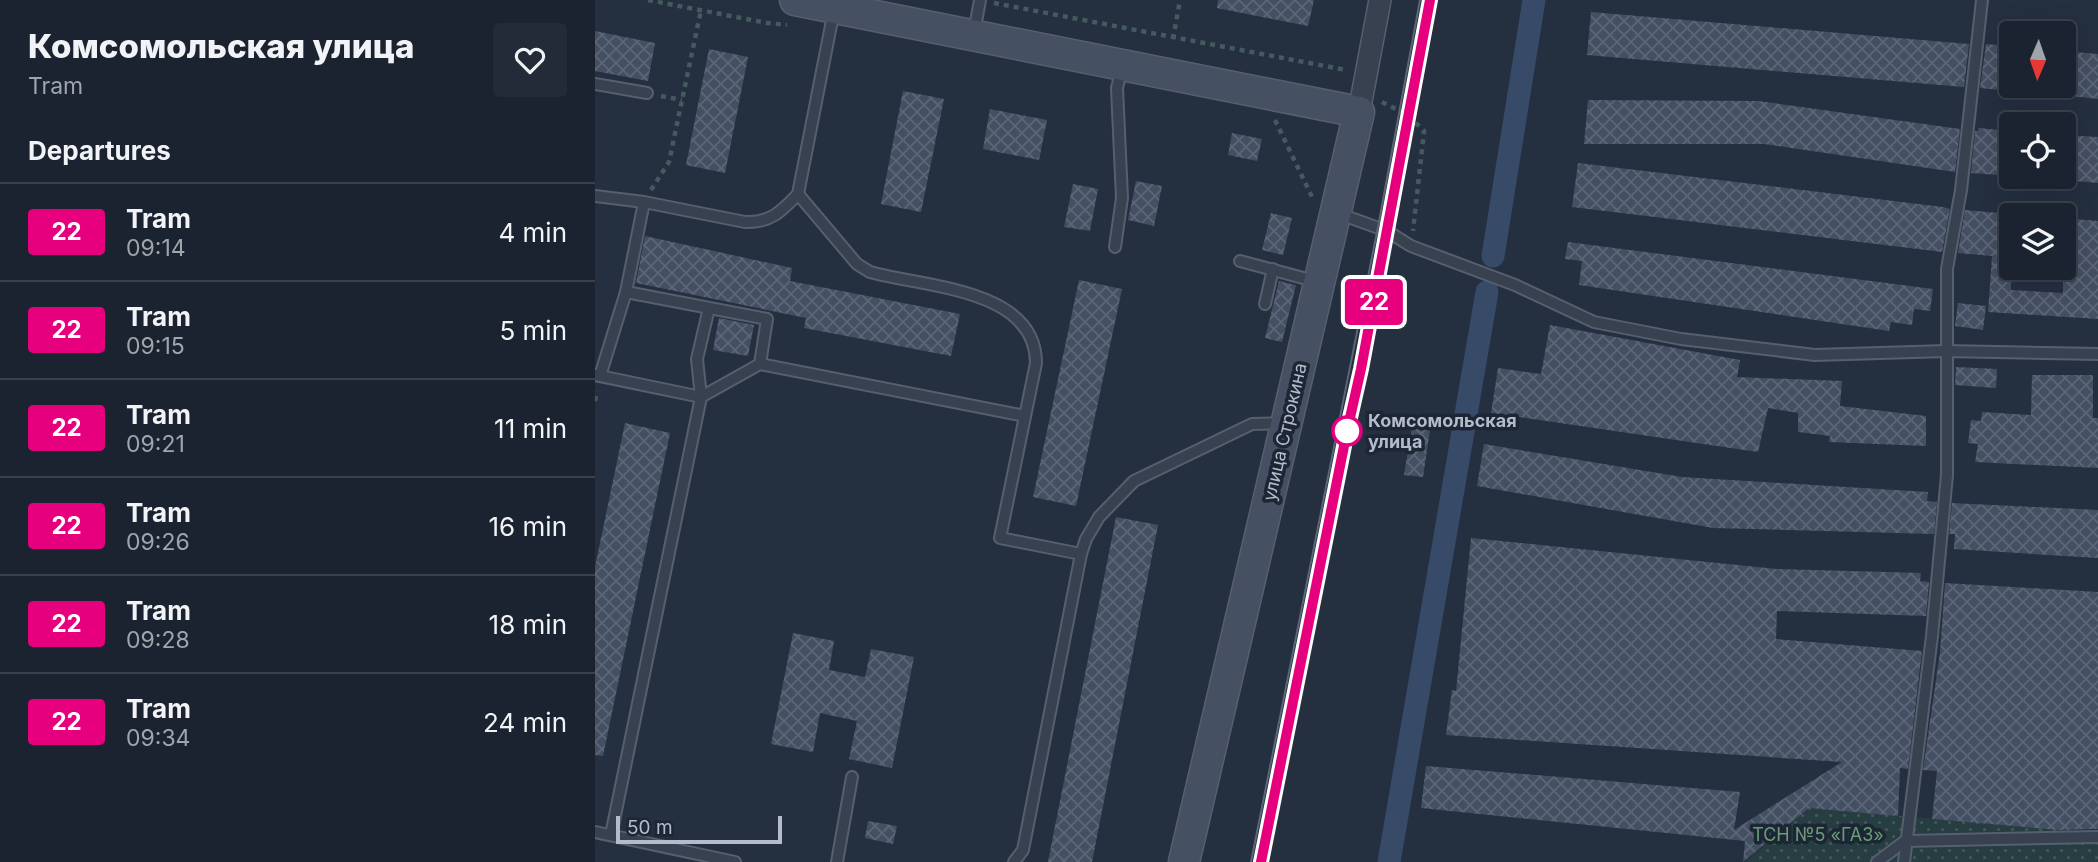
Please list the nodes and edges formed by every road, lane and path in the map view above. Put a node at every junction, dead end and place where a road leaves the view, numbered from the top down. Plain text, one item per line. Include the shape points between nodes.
1 (648, 0) edge
2 (981, 0) edge
3 (1180, 0) edge
4 (1380, 0) edge
5 (1982, 0) edge
6 (843, 6) edge
7 (701, 10) junction
8 (794, 13) edge
9 (973, 36) junction
10 (1173, 38) junction
11 (1122, 65) junction
12 (1366, 74) junction
13 (595, 84) edge
14 (647, 93) dead end
15 (1359, 112) junction
16 (1273, 117) dead end
17 (798, 194) junction
18 (595, 196) edge
19 (644, 202) junction
20 (1337, 213) junction
21 (1411, 246) junction
22 (1115, 247) dead end
23 (1240, 261) dead end
24 (1273, 269) junction
25 (1321, 283) junction
26 (626, 292) junction
27 (1265, 304) dead end
28 (709, 308) junction
29 (1946, 351) junction
30 (2098, 354) edge
31 (760, 364) junction
32 (598, 376) edge
33 (701, 397) junction
34 (1025, 416) junction
35 (1287, 423) junction
36 (1081, 554) junction
37 (852, 777) dead end
38 (595, 832) edge
39 (611, 835) junction
40 (2098, 837) edge
41 (1905, 841) junction
42 (735, 862) edge
43 (837, 862) edge
44 (1014, 862) edge
45 (1184, 862) edge
46 (1877, 862) edge
47 (1903, 862) edge

1 - 7 path
2 - 9 lane
2 - 10 path
3 - 10 path
4 - 12 street, улица Строкина
5 - 29 lane via 1961,190 1947,269
6 - 8 street
6 - 9 street
6 - 17 lane
7 - 8 path via 767,23
7 - 19 path via 669,162
9 - 11 street
10 - 12 path
11 - 15 street
11 - 22 lane via 1117,88 1122,198
12 - 15 street, улица Строкина
12 - 21 path via 1375,99 1408,115 1425,131
13 - 14 lane
15 - 20 street, улица Строкина
16 - 20 path via 1320,214
17 - 19 lane via 779,214 758,222
17 - 34 lane via 857,264 870,272 980,296 1015,314 1036,350
18 - 19 lane
19 - 26 lane
20 - 21 lane via 1387,231
20 - 25 street, улица Строкина
21 - 29 lane via 1515,285 1594,322 1631,330 1815,355
23 - 24 lane
24 - 25 lane
24 - 27 lane
25 - 35 street, улица Строкина
26 - 28 lane
26 - 32 lane
28 - 31 lane via 767,319
28 - 33 lane via 697,359
29 - 30 lane
29 - 41 lane via 1947,475 1940,561
31 - 33 lane
31 - 34 lane
32 - 33 lane
33 - 39 lane
34 - 36 lane via 1000,538
35 - 36 lane via 1252,424 1134,481 1099,517
35 - 45 street, улица Строкина
36 - 44 lane via 1023,850
37 - 43 lane
38 - 39 lane
39 - 42 lane
40 - 41 lane
41 - 46 lane
41 - 47 lane

